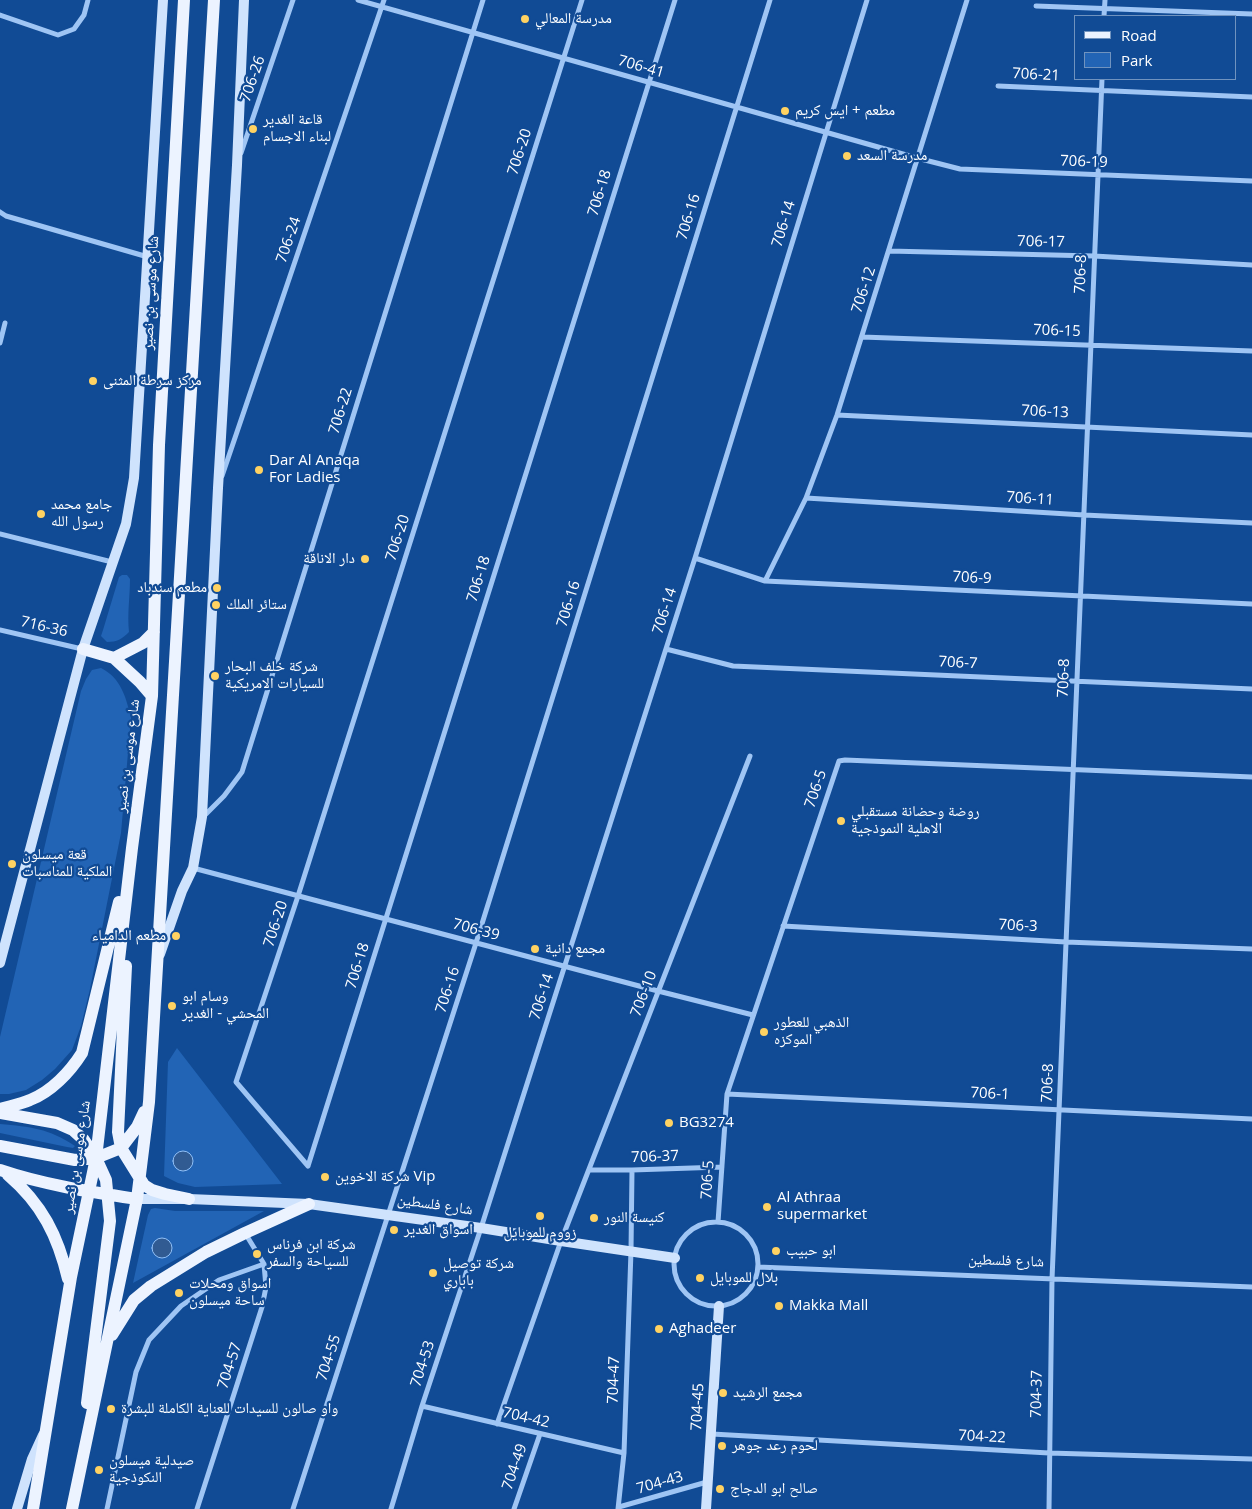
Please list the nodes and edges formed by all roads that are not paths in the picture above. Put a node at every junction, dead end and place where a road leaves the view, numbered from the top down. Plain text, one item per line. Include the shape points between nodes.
1 (88, 0) edge
2 (163, 0) edge
3 (184, 0) edge
4 (214, 0) edge
5 (244, 0) edge
6 (293, 0) edge
7 (358, 0) edge
8 (384, 0) edge
9 (483, 0) edge
10 (582, 0) edge
11 (675, 0) edge
12 (770, 0) edge
13 (867, 0) edge
14 (967, 0) edge
15 (1105, 0) edge
16 (1036, 6) dead end
17 (382, 7) junction
18 (1104, 8) junction
19 (1252, 14) edge
20 (0, 15) edge
21 (1104, 15) edge
22 (472, 32) junction
23 (563, 58) junction
24 (1102, 80) edge
25 (648, 82) junction
26 (998, 86) dead end
27 (1101, 90) junction
28 (1252, 97) edge
29 (737, 107) junction
30 (826, 132) junction
31 (917, 158) junction
32 (237, 165) junction
33 (1098, 175) junction
34 (1252, 181) edge
35 (0, 212) edge
36 (889, 251) junction
37 (148, 256) junction
38 (1094, 256) junction
39 (1252, 265) edge
40 (5, 323) dead end
41 (862, 337) junction
42 (0, 344) edge
43 (1090, 345) junction
44 (1252, 351) edge
45 (837, 415) junction
46 (1087, 427) junction
47 (1252, 435) edge
48 (218, 488) junction
49 (806, 498) junction
50 (1084, 515) junction
51 (1252, 523) edge
52 (0, 534) edge
53 (695, 558) junction
54 (112, 562) junction
55 (765, 581) junction
56 (1080, 595) junction
57 (1252, 604) edge
58 (0, 630) edge
59 (154, 632) junction
60 (83, 649) junction
61 (666, 649) junction
62 (114, 658) junction
63 (1077, 681) junction
64 (1252, 688) edge
65 (152, 696) junction
66 (750, 756) dead end
67 (1073, 770) junction
68 (1252, 777) edge
69 (202, 817) junction
70 (132, 848) junction
71 (193, 868) junction
72 (298, 896) junction
73 (385, 919) junction
74 (783, 926) junction
75 (1066, 942) junction
76 (476, 943) junction
77 (1252, 949) edge
78 (158, 960) junction
79 (0, 963) edge
80 (565, 967) junction
81 (658, 991) junction
82 (753, 1015) junction
83 (727, 1094) junction
84 (149, 1102) junction
85 (0, 1109) edge
86 (1059, 1110) junction
87 (0, 1113) edge
88 (1252, 1120) edge
89 (0, 1146) edge
90 (121, 1148) junction
91 (96, 1158) junction
92 (308, 1166) joint
93 (722, 1167) junction
94 (1, 1170) edge
95 (589, 1170) junction
96 (632, 1170) junction
97 (139, 1178) junction
98 (89, 1192) junction
99 (108, 1195) junction
100 (137, 1199) junction
101 (189, 1199) junction
102 (309, 1204) junction
103 (388, 1214) junction
104 (718, 1222) junction
105 (482, 1228) junction
106 (245, 1233) junction
107 (561, 1241) junction
108 (631, 1252) junction
109 (675, 1258) junction
110 (264, 1264) junction
111 (758, 1267) junction
112 (1052, 1279) junction
113 (70, 1285) junction
114 (1252, 1287) edge
115 (719, 1306) junction
116 (106, 1346) junction
117 (422, 1406) junction
118 (497, 1424) junction
119 (47, 1425) junction
120 (540, 1434) junction
121 (712, 1434) junction
122 (624, 1453) junction
123 (1049, 1453) junction
124 (1252, 1459) edge
125 (709, 1482) junction
126 (73, 1505) edge
127 (618, 1508) edge
128 (16, 1509) edge
129 (33, 1509) edge
130 (107, 1509) edge
131 (197, 1509) edge
132 (293, 1509) edge
133 (391, 1509) edge
134 (514, 1509) edge
135 (706, 1509) edge
136 (1049, 1509) edge

1 - 20 street via 84,15 74,29 58,35
2 - 37 street
3 - 59 main road, شارع موسى بن نصير via 159,445
4 - 78 main road
5 - 32 street
6 - 32 street, 706-26
7 - 17 street, 706-41
8 - 17 street, 706-24
9 - 22 street, 706-22
10 - 23 street, 706-20
11 - 25 street, 706-18
12 - 29 street, 706-16
13 - 30 street, 706-14
14 - 31 street, 706-12
15 - 18 street
16 - 18 street
17 - 22 street, 706-41
17 - 48 street, 706-24
18 - 19 street
18 - 21 street
22 - 23 street, 706-41
22 - 69 street, 706-22 via 242,772
23 - 25 street, 706-41
23 - 72 street, 706-20
24 - 27 street, 706-8
25 - 29 street, 706-41
25 - 73 street, 706-18
26 - 27 street, 706-21
27 - 28 street, 706-21
27 - 33 street, 706-8
29 - 30 street, 706-41
29 - 76 street, 706-16
30 - 31 street, 706-41
30 - 53 street, 706-14
31 - 33 street, 706-19 via 960,169
31 - 36 street, 706-12
32 - 48 street
33 - 34 street, 706-19
33 - 38 street, 706-8
35 - 37 street
36 - 38 street, 706-17
36 - 41 street, 706-12
37 - 54 street via 134,478 126,524
38 - 39 street, 706-17
38 - 43 street, 706-8
40 - 42 street
41 - 43 street, 706-15
41 - 45 street, 706-12
43 - 44 street, 706-15
43 - 46 street, 706-8
45 - 46 street, 706-13
45 - 49 street, 706-12
46 - 47 street, 706-13
46 - 50 street, 706-8
48 - 69 street
49 - 50 street, 706-11
49 - 55 street, 706-12
50 - 51 street, 706-11
50 - 56 street, 706-8
52 - 54 street
53 - 55 street, 706-9
53 - 61 street, 706-14
54 - 60 street
55 - 56 street, 706-9
56 - 57 street, 706-9
56 - 63 street, 706-8
58 - 60 street, 716-36
59 - 62 main road via 143,643
59 - 65 main road, شارع موسى بن نصير
60 - 62 main road
60 - 79 street
61 - 63 street, 706-7 via 733,666
61 - 80 street, 706-14
62 - 65 main road
63 - 64 street, 706-7
63 - 67 street, 706-8
65 - 70 main road, شارع موسى بن نصير
66 - 81 street, 706-10
67 - 68 street, 706-5
67 - 74 street, 706-5 via 839,761
67 - 75 street, 706-8
69 - 71 street
70 - 85 main road via 82,1053 70,1070 43,1093 30,1101
70 - 90 main road via 118,1132
70 - 91 main road, شارع موسى بن نصير
71 - 72 street, 706-39
71 - 78 street
72 - 73 street, 706-39
72 - 92 street, 706-20 via 236,1082
73 - 76 street, 706-39
73 - 92 street, 706-18
74 - 75 street, 706-3
74 - 82 street, 706-5
75 - 77 street, 706-3
75 - 86 street, 706-8
76 - 80 street, 706-39
76 - 103 street, 706-16
78 - 84 main road
80 - 81 street, 706-39
80 - 105 street, 706-14
81 - 82 street, 706-39
81 - 95 street, 706-10
82 - 83 street, 706-5
83 - 86 street, 706-1
83 - 93 street, 706-5
84 - 90 main road
84 - 97 main road
86 - 88 street, 706-1
86 - 112 street, 706-8
87 - 91 main road via 57,1122 84,1140
89 - 91 main road via 75,1160
90 - 91 main road
90 - 97 main road
91 - 98 main road, شارع موسى بن نصير
91 - 99 main road via 106,1180
93 - 96 street, 706-37
93 - 104 street, 706-5
94 - 98 main road
94 - 113 main road via 27,1193 48,1222
95 - 96 street, 706-37
95 - 107 street, 706-10
96 - 108 street, 704-47
97 - 100 main road
97 - 101 main road via 152,1190
98 - 99 main road
98 - 113 main road, شارع موسى بن نصير
99 - 100 main road
99 - 126 main road via 110,1221
100 - 101 street, شارع فلسطين
100 - 116 main road
101 - 102 street, شارع فلسطين
102 - 103 street, شارع فلسطين
102 - 106 main road
103 - 105 street, شارع فلسطين
103 - 132 street, 704-55
104 - 109 street via 692,1230 682,1239
104 - 111 street via 730,1224 749,1237 755,1247
105 - 107 street, شارع فلسطين
105 - 117 street, 704-53
106 - 110 street, 704-57
106 - 116 main road via 206,1252 151,1286 126,1310
107 - 108 street, شارع فلسطين
107 - 118 street, 706-10
108 - 109 street, شارع فلسطين
108 - 122 street, 704-47
109 - 115 street via 674,1268 679,1283 689,1296 703,1304
110 - 130 street via 219,1280 181,1306 149,1340 136,1372
110 - 131 street, 704-57 via 266,1287 262,1307
111 - 112 street, شارع فلسطين
111 - 115 street via 748,1291 730,1304
112 - 114 street, شارع فلسطين
112 - 123 street, 704-37
113 - 119 main road, شارع موسى بن نصير
115 - 121 street, 704-45
116 - 126 main road
117 - 118 street, 704-42
117 - 133 street, 704-53
118 - 120 street, 704-42
119 - 128 street via 32,1458
119 - 129 main road, شارع موسى بن نصير
120 - 122 street, 704-42
120 - 134 street, 704-49
121 - 123 street, 704-22
121 - 125 street, 704-45
122 - 127 street, 704-47
123 - 124 street, 704-22
123 - 136 street, 704-37
125 - 127 street, 704-43
125 - 135 street, 704-45

